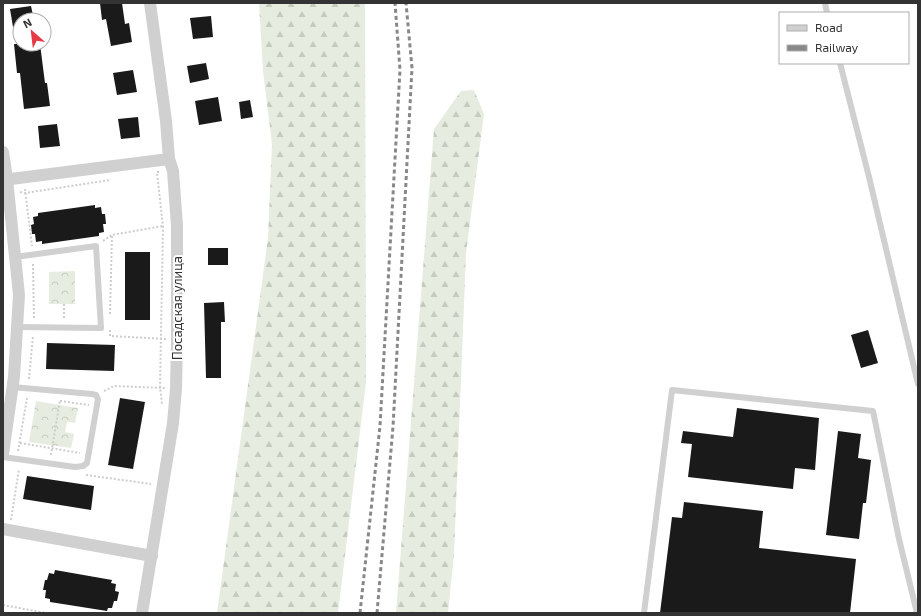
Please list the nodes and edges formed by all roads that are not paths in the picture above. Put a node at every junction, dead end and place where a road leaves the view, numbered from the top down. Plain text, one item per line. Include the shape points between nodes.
1 (150, 3) edge
2 (840, 64) edge
3 (3, 152) edge
4 (171, 165) junction
5 (6, 183) edge
6 (15, 257) junction
7 (17, 327) junction
8 (918, 384) edge
9 (12, 387) junction
10 (3, 456) edge
11 (3, 529) edge
12 (152, 556) junction
13 (142, 613) edge
14 (644, 613) edge
15 (917, 613) edge

1 - 4 street, Посадская улица
2 - 8 lane
3 - 5 street
4 - 5 street
4 - 12 street, Посадская улица via 177,226 176,389
5 - 6 street
6 - 7 street via 19,294
6 - 7 lane via 96,246 101,328
7 - 9 street
9 - 10 street
9 - 10 lane via 92,394 98,399 87,463 83,466
11 - 12 street
12 - 13 street, Посадская улица
14 - 15 lane via 672,390 873,411

